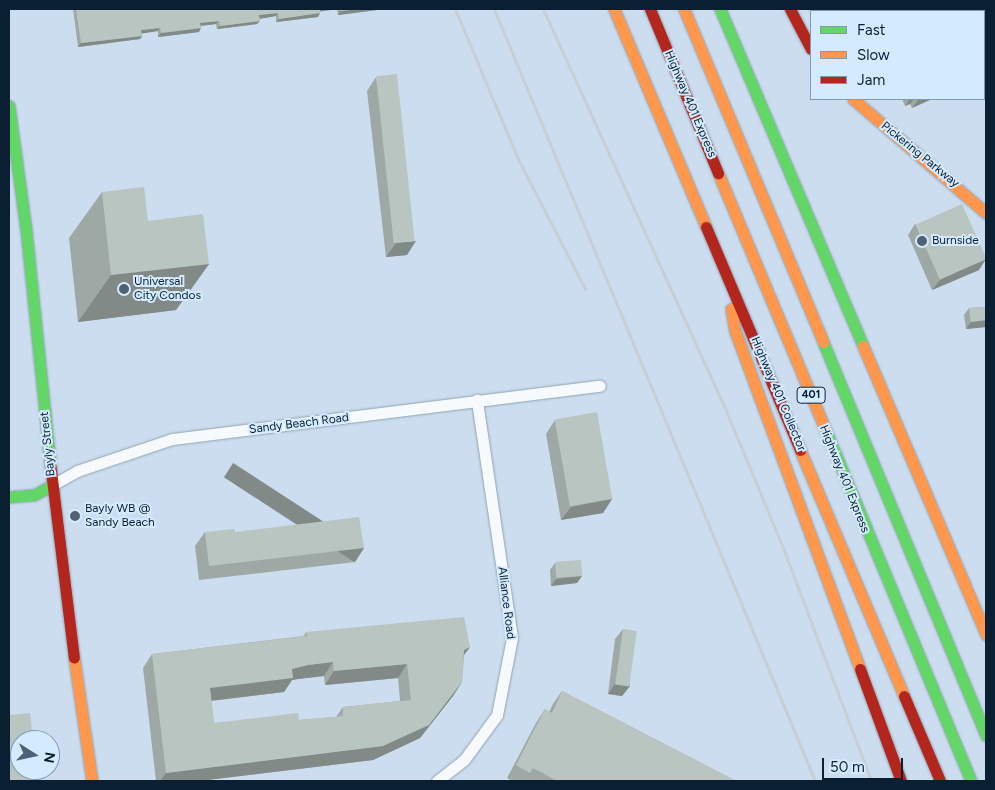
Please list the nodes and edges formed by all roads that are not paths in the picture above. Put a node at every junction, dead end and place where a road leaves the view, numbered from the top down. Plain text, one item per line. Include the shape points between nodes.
1 (614, 9) edge
2 (650, 9) edge
3 (684, 9) edge
4 (720, 9) edge
5 (790, 9) edge
6 (810, 47) edge
7 (854, 100) edge
8 (9, 106) edge
9 (986, 213) edge
10 (725, 274) junction
11 (600, 386) dead end
12 (477, 400) junction
13 (52, 485) junction
14 (9, 498) edge
15 (986, 635) edge
16 (986, 736) edge
17 (92, 781) edge
18 (437, 781) edge
19 (901, 781) edge
20 (940, 781) edge
21 (971, 781) edge

1 - 10 main road, Highway 401 Collector / 401
2 - 21 main road, Highway 401 Express / 401
3 - 16 main road, 401
4 - 15 main road
5 - 6 main road
7 - 9 main road, Pickering Parkway via 954,182
8 - 13 main road, Bayly Street via 26,230
10 - 19 main road via 735,331
10 - 20 main road, Highway 401 Collector / 401 via 796,434
11 - 12 street, Sandy Beach Road
12 - 13 street, Sandy Beach Road via 172,439 77,471
12 - 18 street, Alliance Road via 512,638 497,715 464,760
13 - 14 main road, Sandy Beach Road via 34,494
13 - 17 main road, Bayly Street

